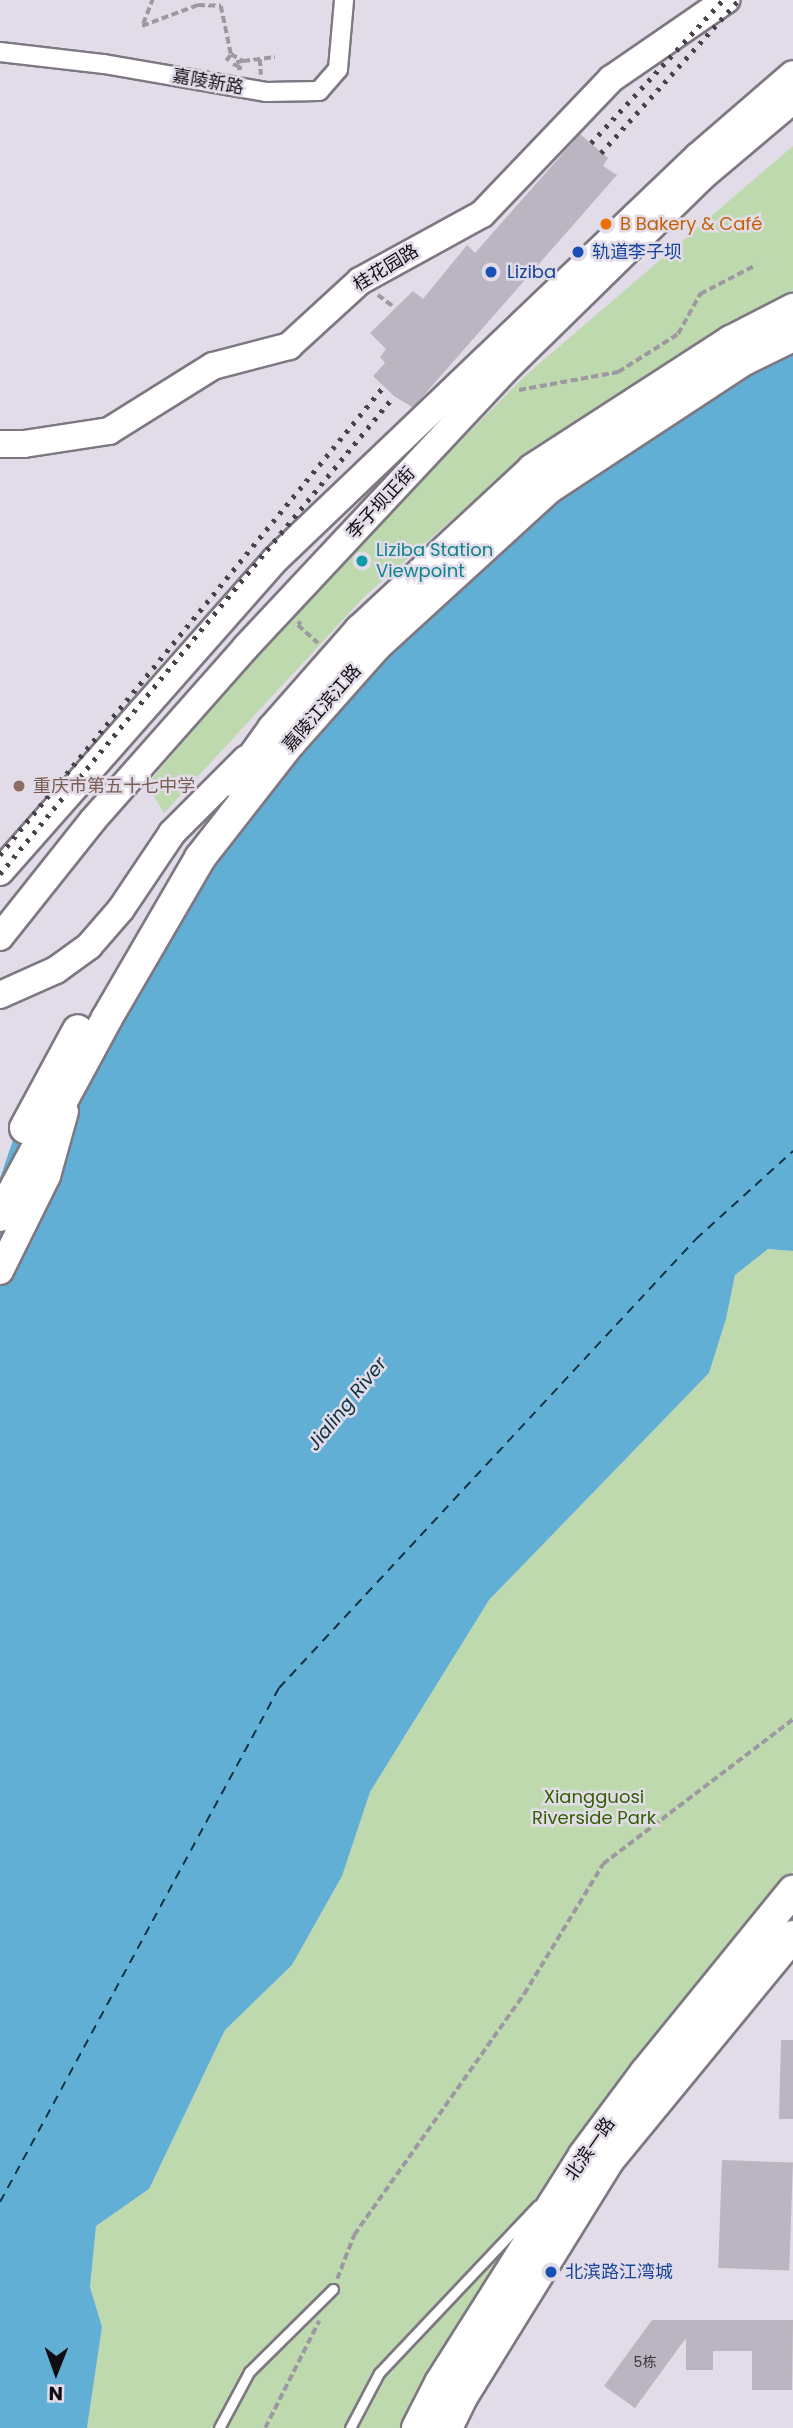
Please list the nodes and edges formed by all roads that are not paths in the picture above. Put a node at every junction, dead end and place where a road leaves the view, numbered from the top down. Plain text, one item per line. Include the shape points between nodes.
1 (344, 0) edge
2 (726, 0) edge
3 (0, 52) edge
4 (792, 80) edge
5 (793, 309) edge
6 (793, 336) edge
7 (0, 444) edge
8 (273, 729) junction
9 (0, 872) edge
10 (0, 937) edge
11 (0, 995) edge
12 (73, 1084) junction
13 (0, 1175) edge
14 (0, 1216) edge
15 (0, 1271) edge
16 (793, 1891) edge
17 (793, 1936) edge
18 (584, 2155) junction
19 (332, 2288) road end
20 (219, 2428) edge
21 (350, 2428) edge
22 (417, 2428) edge
23 (447, 2428) edge

1 - 3 street, 嘉陵新路 via 338,69 319,91 265,92 104,64
2 - 7 main road, 桂花园路 via 611,79 482,214 360,281 289,346 213,366 108,431
4 - 9 main road, 李子坝正街 via 698,156 275,560
4 - 10 main road, 李子坝正街 via 702,177 507,368 181,721 93,820
5 - 8 main road, 嘉陵江滨江路 via 731,341 533,468 360,630
6 - 12 main road, 嘉陵江滨江路 via 744,360 549,488 377,645 290,743 200,858
8 - 11 main road via 172,833 121,909 89,946 56,971
8 - 13 main road, 嘉陵江滨江路 via 190,845 112,972
12 - 14 main road, 嘉陵江滨江路
12 - 15 main road via 47,1176
16 - 18 main road, 北滨一路
17 - 23 main road, 北滨一路 via 609,2161
18 - 21 lane via 379,2373
18 - 22 main road, 北滨一路 via 440,2383
19 - 20 lane via 249,2372

